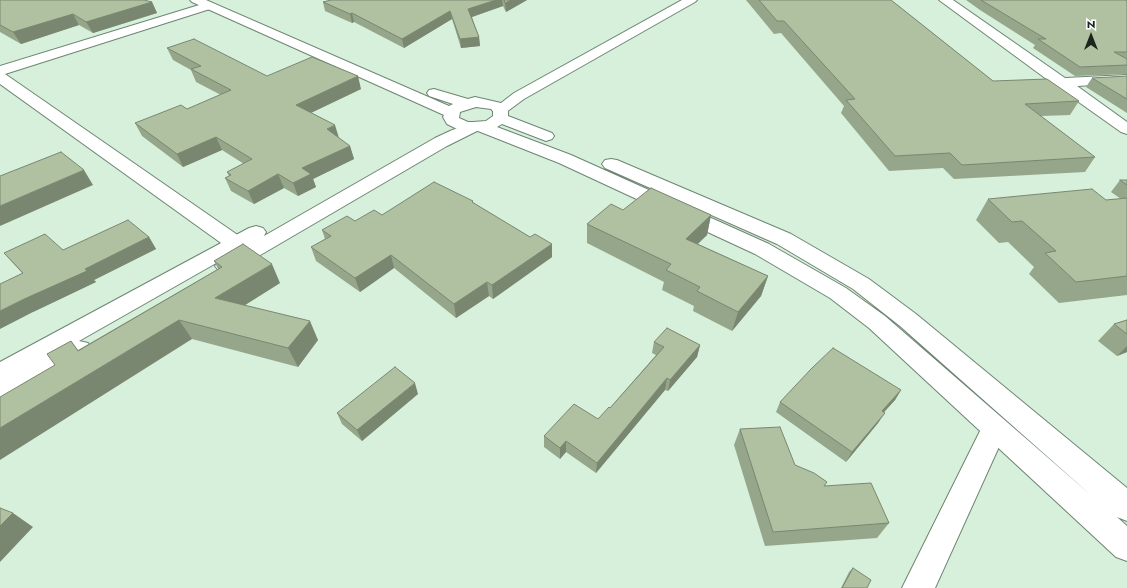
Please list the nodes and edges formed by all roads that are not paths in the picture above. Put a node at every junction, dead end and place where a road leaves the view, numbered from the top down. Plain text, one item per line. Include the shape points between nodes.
1 (196, 0) edge
2 (673, 0) edge
3 (691, 0) edge
4 (945, 0) edge
5 (214, 2) edge
6 (0, 71) edge
7 (0, 77) edge
8 (1127, 79) edge
9 (1061, 83) junction
10 (474, 103) junction
11 (452, 115) junction
12 (489, 120) junction
13 (1127, 129) edge
14 (235, 243) junction
15 (0, 374) edge
16 (0, 396) edge
17 (994, 428) junction
18 (1127, 507) edge
19 (1127, 546) edge
20 (918, 588) edge

1 - 5 street
2 - 10 street via 496,97
3 - 12 street via 519,96
4 - 9 street
5 - 6 street
5 - 10 street via 438,95
5 - 11 street
7 - 14 street
8 - 9 street
9 - 13 street
10 - 11 street via 455,109
10 - 12 street via 491,104
11 - 12 street via 453,121 458,124
11 - 14 street via 423,139
12 - 16 street via 434,146
12 - 17 street via 586,169 762,249 838,293 877,322
12 - 18 street via 738,219 810,254 861,284 908,320
14 - 15 street
17 - 19 street
17 - 20 street

